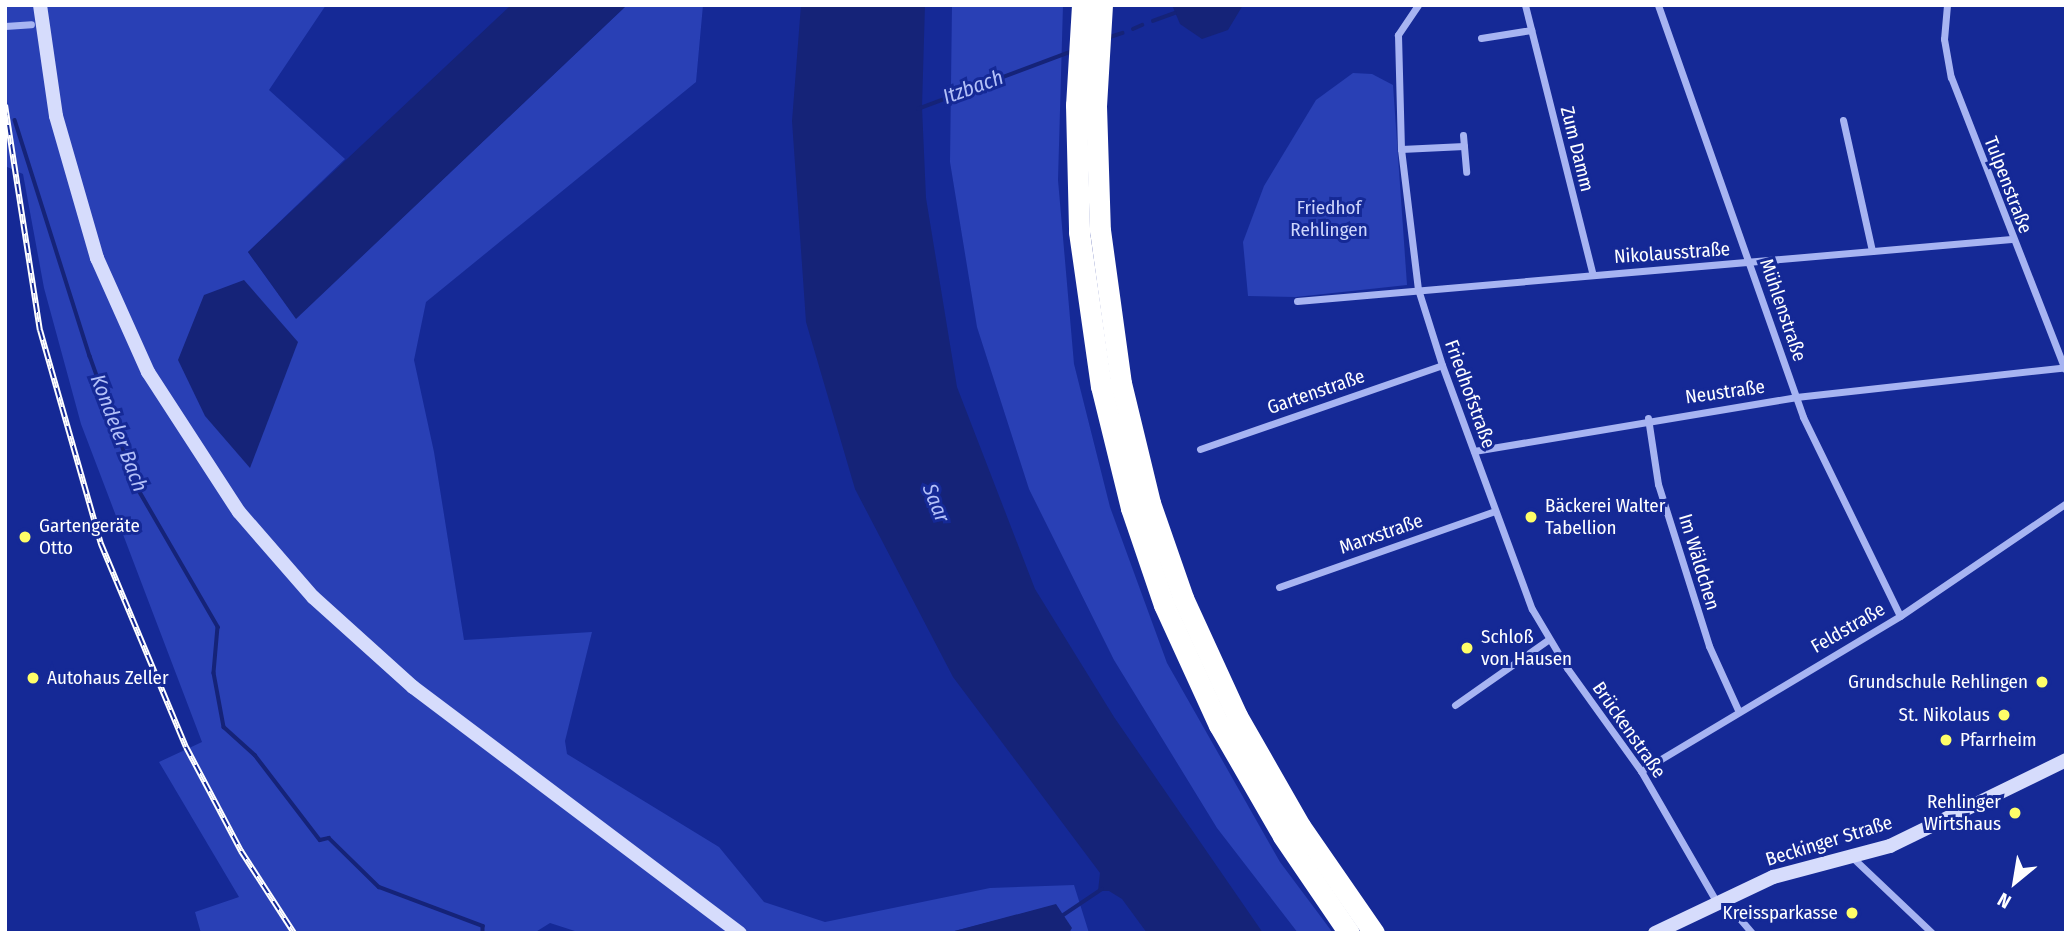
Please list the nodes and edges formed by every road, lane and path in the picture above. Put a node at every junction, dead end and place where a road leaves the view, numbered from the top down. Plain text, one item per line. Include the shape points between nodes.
1 (40, 5) edge
2 (1082, 5) edge
3 (1102, 5) edge
4 (1418, 5) edge
5 (1525, 5) edge
6 (1658, 5) edge
7 (1947, 5) edge
8 (31, 24) dead end
9 (5, 26) edge
10 (1531, 30) junction
11 (1481, 38) dead end
12 (1843, 120) dead end
13 (1463, 135) dead end
14 (1464, 146) junction
15 (1401, 149) junction
16 (1466, 172) dead end
17 (2011, 239) junction
18 (1872, 251) junction
19 (1751, 263) junction
20 (1593, 275) junction
21 (1418, 289) junction
22 (1297, 301) dead end
23 (1442, 365) junction
24 (2065, 368) edge
25 (1796, 397) junction
26 (1648, 418) junction
27 (1200, 449) dead end
28 (1474, 451) junction
29 (2066, 503) edge
30 (1495, 510) junction
31 (1279, 587) dead end
32 (1900, 616) junction
33 (1549, 640) junction
34 (1455, 705) dead end
35 (1738, 709) junction
36 (2066, 760) edge
37 (1641, 771) junction
38 (1853, 858) junction
39 (1720, 900) junction
40 (740, 933) edge
41 (1349, 933) edge
42 (1374, 933) edge
43 (1655, 933) edge
44 (1752, 933) edge
45 (1931, 933) edge

1 - 40 main road via 56,116 83,216 121,313 171,411 239,512 313,597 414,687
2 - 41 highway via 1076,105 1079,232 1101,386 1131,508 1164,605 1219,725 1283,836
3 - 42 highway via 1096,106 1100,230 1121,383 1150,503 1183,597 1237,716 1300,825
4 - 15 street, Friedhofstraße via 1398,35
5 - 10 street, Zum Damm
6 - 19 street, Mühlenstraße
7 - 17 street, Tulpenstraße via 1945,59
8 - 9 street
10 - 11 street
10 - 20 street, Zum Damm
12 - 18 street
13 - 14 street
14 - 15 street
14 - 16 street
15 - 21 street, Friedhofstraße
17 - 18 street, Nikolausstraße
17 - 24 street, Tulpenstraße
18 - 19 street, Nikolausstraße
19 - 20 street, Nikolausstraße
19 - 25 street, Mühlenstraße
20 - 21 street, Nikolausstraße
21 - 22 street, Nikolausstraße
21 - 23 street, Friedhofstraße
23 - 27 street, Gartenstraße
23 - 28 street, Friedhofstraße
24 - 25 street, Neustraße
25 - 26 street, Neustraße
25 - 32 street, Mühlenstraße
26 - 28 street, Neustraße
26 - 35 street, Im Wäldchen via 1658,484 1709,646
28 - 30 street, Friedhofstraße
29 - 32 street, Feldstraße
30 - 31 street, Marxstraße
30 - 33 street, Friedhofstraße
32 - 35 street, Feldstraße
33 - 34 street
33 - 37 street, Brückenstraße
35 - 37 street, Feldstraße
36 - 38 main road, Beckinger Straße via 1890,846
37 - 39 street, Brückenstraße
38 - 39 main road, Beckinger Straße via 1804,868
38 - 45 street
39 - 43 main road, Beckinger Straße
39 - 44 street, Brückenstraße

